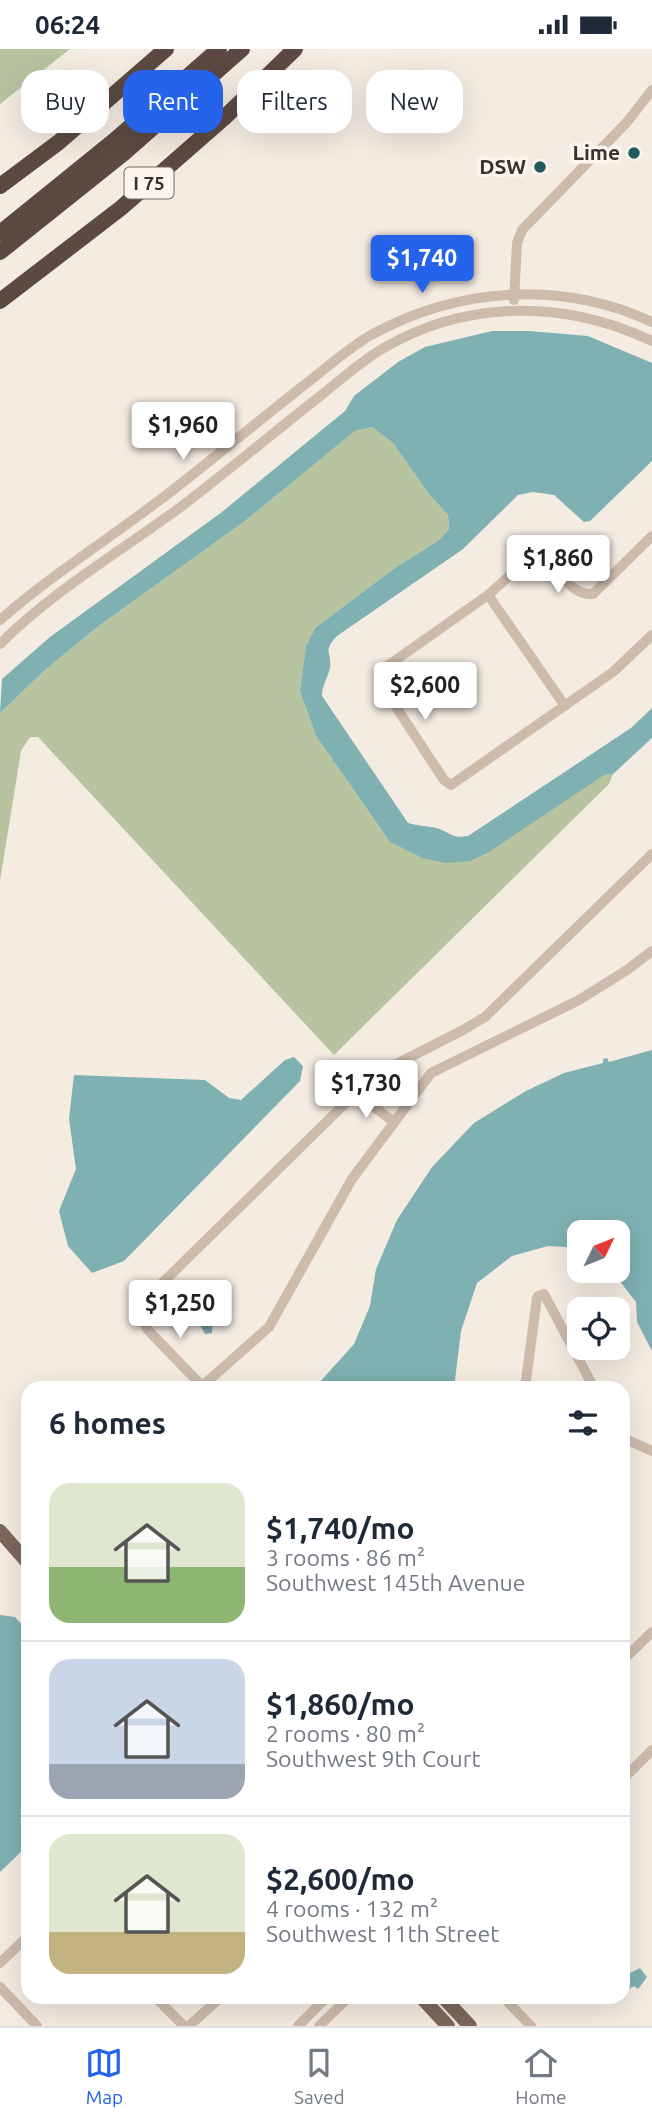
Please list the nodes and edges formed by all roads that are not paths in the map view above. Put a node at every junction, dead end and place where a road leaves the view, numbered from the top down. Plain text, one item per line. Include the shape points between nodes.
1 (166, 49) edge
2 (219, 49) edge
3 (242, 49) edge
4 (295, 49) edge
5 (652, 90) edge
6 (0, 186) edge
7 (0, 233) edge
8 (0, 252) edge
9 (514, 293) junction
10 (0, 301) edge
11 (514, 310) junction
12 (652, 323) edge
13 (652, 341) edge
14 (154, 505) junction
15 (164, 519) junction
16 (652, 536) edge
17 (488, 595) junction
18 (0, 620) edge
19 (652, 635) edge
20 (0, 644) edge
21 (565, 706) junction
22 (652, 854) edge
23 (652, 951) edge
24 (357, 1094) junction
25 (394, 1122) junction
26 (196, 1381) edge
27 (208, 1381) edge
28 (525, 1381) edge
29 (590, 1381) edge
30 (630, 1441) edge
31 (652, 1451) edge
32 (0, 1531) edge
33 (21, 1555) edge
34 (652, 1632) edge
35 (630, 1653) edge
36 (652, 1750) edge
37 (630, 1772) edge
38 (21, 1942) edge
39 (0, 1962) edge
40 (0, 1987) edge
41 (162, 2004) edge
42 (213, 2004) edge
43 (320, 2004) edge
44 (342, 2004) edge
45 (428, 2004) edge
46 (450, 2004) edge
47 (510, 2004) edge
48 (37, 2026) edge
49 (184, 2026) edge
50 (189, 2026) edge
51 (298, 2026) edge
52 (319, 2026) edge
53 (448, 2026) edge
54 (470, 2026) edge
55 (531, 2026) edge

1 - 6 highway via 59,142
2 - 7 highway via 115,141
3 - 8 highway via 87,184
4 - 10 highway, I 75 via 121,208
5 - 9 street via 627,122 526,223 517,243
9 - 11 street
9 - 12 street via 594,301
9 - 14 street via 429,309 369,337
11 - 13 street via 588,317
11 - 15 street via 442,323 381,349
14 - 15 street
14 - 18 street
15 - 20 street via 46,604
16 - 17 street via 593,594 583,595 538,554
17 - 21 street
17 - 21 street via 383,669 379,677 444,780 453,784
19 - 21 street via 614,672
22 - 24 street via 485,1017 382,1070
23 - 25 street via 579,1000 431,1073
24 - 25 street
24 - 26 street via 153,1292 143,1308 144,1324
25 - 27 street via 352,1179 269,1327
28 - 29 street via 531,1327 538,1296 544,1294
30 - 31 street
32 - 33 main road
34 - 35 street
36 - 37 street
38 - 39 street
40 - 48 street
41 - 49 street
42 - 50 street
43 - 51 street
44 - 52 street
45 - 53 main road
46 - 54 main road
47 - 55 street

